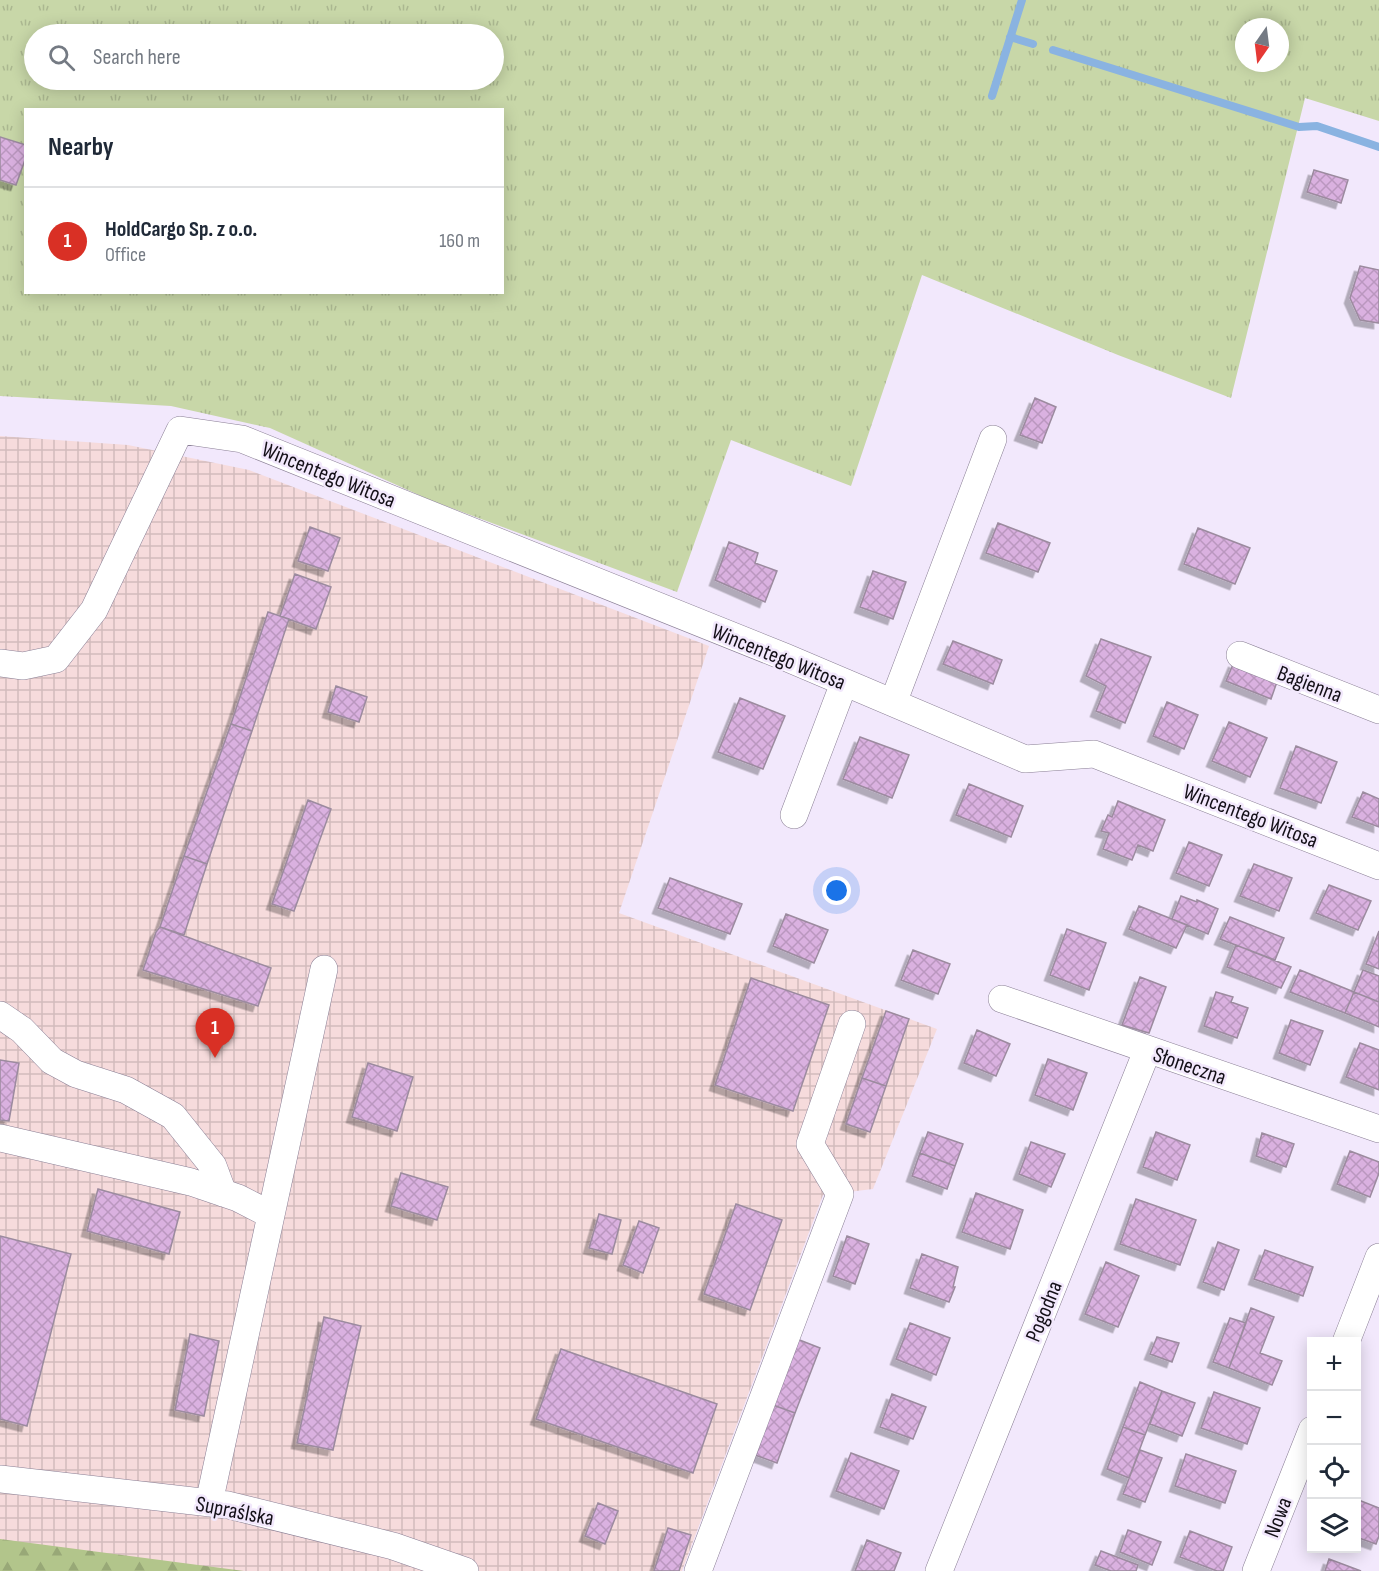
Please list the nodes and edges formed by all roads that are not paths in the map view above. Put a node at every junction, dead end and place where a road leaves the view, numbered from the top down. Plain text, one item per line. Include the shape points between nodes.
1 (993, 439) dead end
2 (1240, 655) dead end
3 (0, 663) edge
4 (844, 683) junction
5 (893, 704) junction
6 (1379, 710) edge
7 (794, 815) dead end
8 (1379, 866) edge
9 (324, 969) dead end
10 (1002, 999) dead end
11 (0, 1015) edge
12 (852, 1024) dead end
13 (1147, 1051) junction
14 (1379, 1129) edge
15 (0, 1138) edge
16 (223, 1193) junction
17 (271, 1215) junction
18 (1379, 1257) edge
19 (1348, 1337) edge
20 (1307, 1440) edge
21 (0, 1479) edge
22 (209, 1503) junction
23 (465, 1571) edge
24 (698, 1571) edge
25 (939, 1571) edge
26 (1256, 1571) edge

1 - 5 street
2 - 6 street, Bagienna
3 - 4 street, Wincentego Witosa via 22,666 56,659 82,626 94,610 180,430 242,439
4 - 5 street, Wincentego Witosa
4 - 7 street
5 - 8 street, Wincentego Witosa via 1025,759 1094,754
9 - 17 street
10 - 13 street, Słoneczna
11 - 16 street via 22,1030 52,1061 76,1074 126,1090 173,1116 213,1166
12 - 24 street via 810,1144 840,1194
13 - 14 street, Słoneczna
13 - 25 street, Pogodna
15 - 16 street via 191,1182
16 - 17 street
17 - 22 street
18 - 19 street
20 - 26 street, Nowa
21 - 22 street, Supraślska
22 - 23 street, Supraślska via 393,1546

